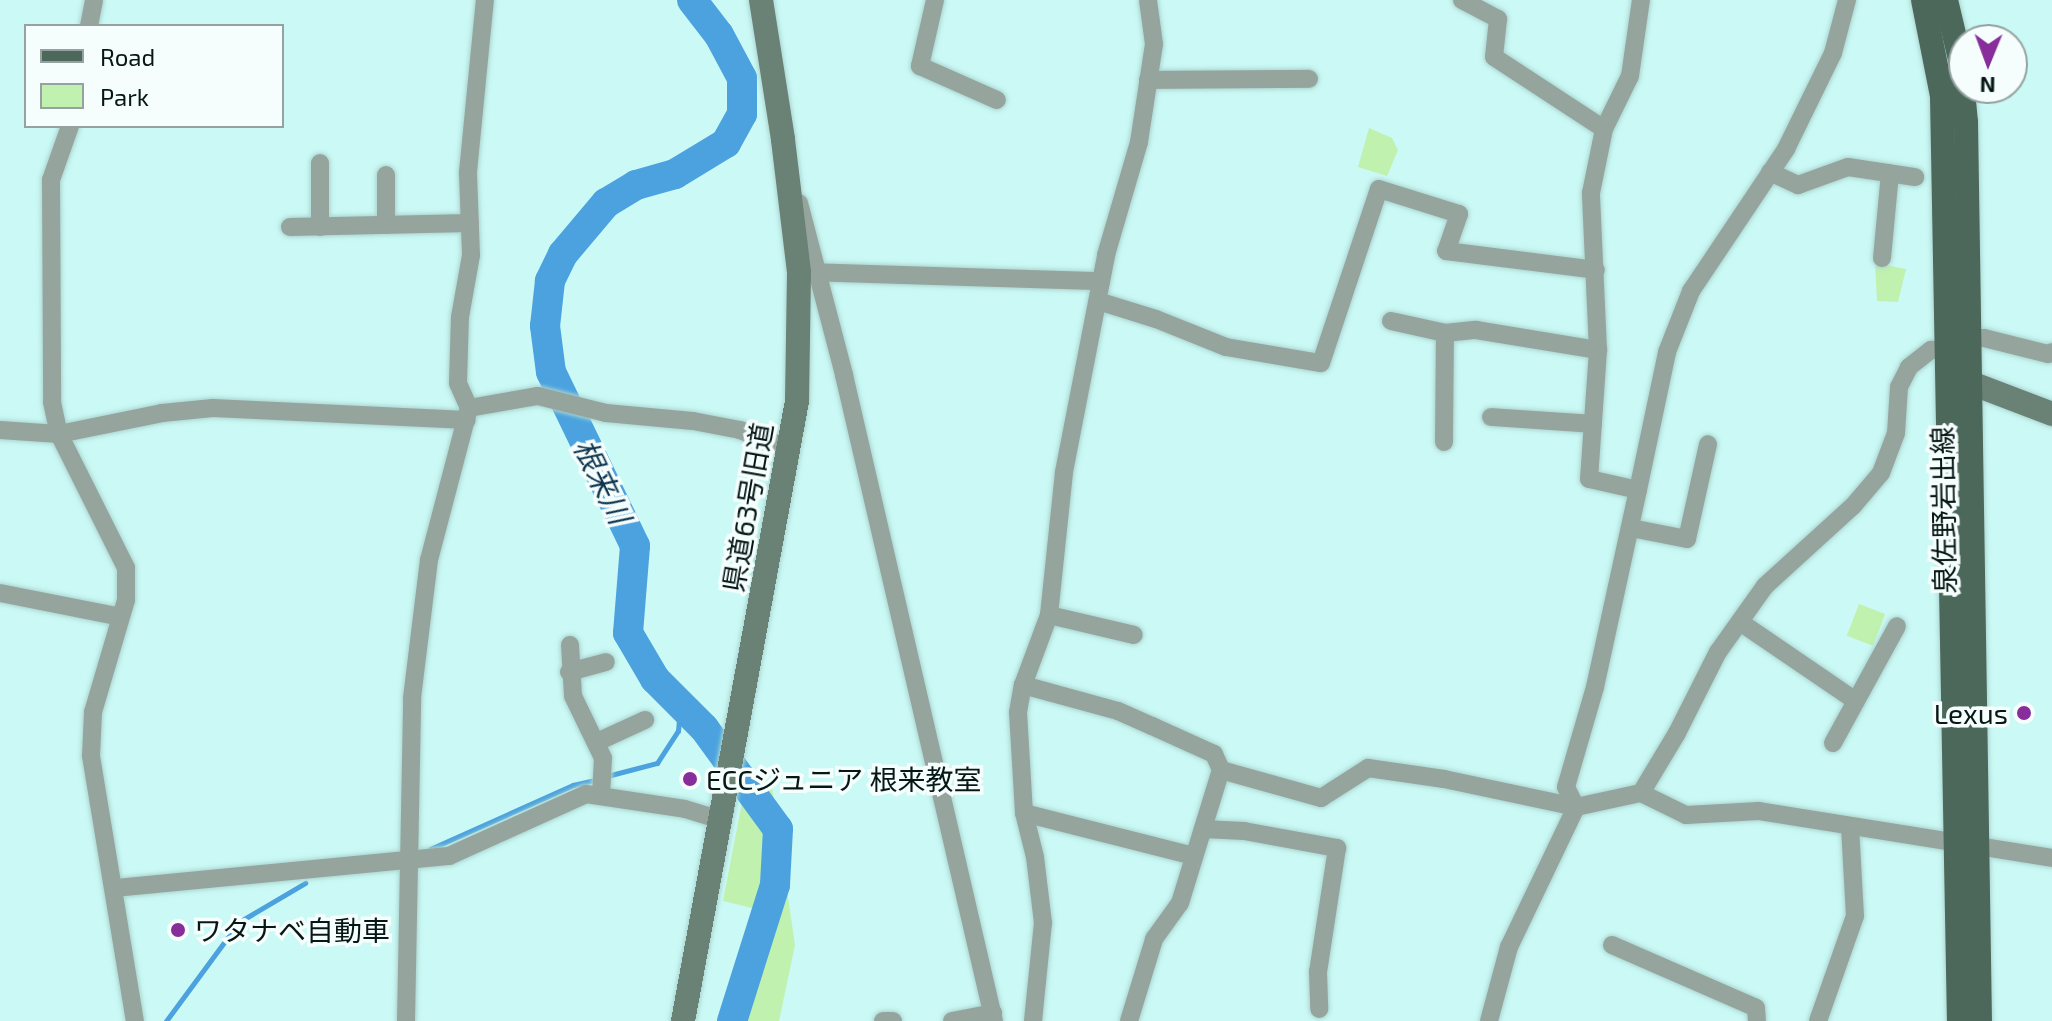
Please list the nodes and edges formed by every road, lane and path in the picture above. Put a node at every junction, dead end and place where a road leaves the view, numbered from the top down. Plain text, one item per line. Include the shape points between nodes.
1 (94, 0) edge
2 (485, 0) edge
3 (761, 0) edge
4 (935, 0) edge
5 (1148, 0) edge
6 (1462, 0) edge
7 (1641, 0) edge
8 (1847, 0) edge
9 (1923, 0) edge
10 (1946, 0) edge
11 (89, 24) edge
12 (1309, 79) dead end
13 (1148, 80) junction
14 (997, 100) dead end
15 (69, 128) edge
16 (1604, 129) junction
17 (320, 163) dead end
18 (1770, 172) junction
19 (1890, 173) junction
20 (386, 175) dead end
21 (1915, 177) dead end
22 (470, 223) junction
23 (386, 225) junction
24 (290, 227) dead end
25 (320, 227) junction
26 (1882, 258) dead end
27 (1596, 270) junction
28 (808, 272) junction
29 (1101, 281) junction
30 (1098, 301) junction
31 (1391, 321) dead end
32 (1445, 333) junction
33 (1971, 338) junction
34 (1948, 349) junction
35 (1598, 350) junction
36 (2052, 352) edge
37 (1960, 382) junction
38 (468, 414) junction
39 (2052, 414) edge
40 (1491, 417) dead end
41 (1593, 424) junction
42 (0, 430) edge
43 (59, 434) junction
44 (1444, 442) dead end
45 (1708, 444) dead end
46 (788, 448) junction
47 (1638, 490) junction
48 (1631, 528) junction
49 (0, 593) edge
50 (1049, 615) junction
51 (121, 617) junction
52 (1740, 622) junction
53 (1897, 626) dead end
54 (1134, 635) dead end
55 (570, 645) dead end
56 (606, 662) dead end
57 (569, 672) junction
58 (1023, 685) junction
59 (1856, 701) junction
60 (645, 720) dead end
61 (597, 742) junction
62 (1833, 743) dead end
63 (1221, 770) junction
64 (601, 792) junction
65 (1641, 793) junction
66 (1576, 807) junction
67 (724, 810) junction
68 (1024, 813) junction
69 (1850, 826) junction
70 (1203, 829) junction
71 (1967, 844) junction
72 (1194, 856) junction
73 (2052, 858) edge
74 (408, 863) junction
75 (115, 888) junction
76 (1612, 945) dead end
77 (1319, 1009) dead end
78 (994, 1017) edge
79 (135, 1021) edge
80 (406, 1021) edge
81 (683, 1021) edge
82 (883, 1021) edge
83 (893, 1021) edge
84 (952, 1021) edge
85 (1033, 1021) edge
86 (1129, 1021) edge
87 (1489, 1021) edge
88 (1757, 1021) edge
89 (1818, 1021) edge
90 (1959, 1021) edge
91 (1980, 1021) edge

1 - 11 street
2 - 22 street via 468,172
3 - 28 street, 県道63号旧道
4 - 14 street via 920,66
5 - 13 street via 1154,44
6 - 16 street via 1498,19 1494,57
7 - 16 street via 1630,76
8 - 18 street via 1833,53
9 - 34 main road, 泉佐野岩出線 via 1942,96
10 - 33 main road, 泉佐野岩出線 via 1960,59 1966,122
12 - 13 street
13 - 29 street via 1139,142
15 - 43 street via 51,180 52,402
16 - 27 street via 1591,193
17 - 25 street
18 - 19 street via 1798,185 1848,167
18 - 47 street via 1691,291 1667,352
19 - 21 street
19 - 26 street
20 - 23 street
22 - 23 street
22 - 38 street via 458,383
23 - 25 street
24 - 25 street
27 - 30 street via 1446,251 1459,214 1379,189 1321,363 1226,347
27 - 35 street
28 - 29 street
28 - 46 street, 県道63号旧道
28 - 78 street
29 - 30 street
30 - 50 street via 1064,472
31 - 32 street
32 - 35 street via 1476,330
32 - 44 street
33 - 36 street
33 - 37 main road, 泉佐野岩出線
34 - 37 main road, 泉佐野岩出線
34 - 52 street via 1931,350 1909,367 1899,387 1896,433 1881,473 1853,506 1765,586
35 - 41 street
37 - 39 street
37 - 71 main road, 泉佐野岩出線
38 - 43 street via 213,408
38 - 46 street via 538,396 606,413 740,430
38 - 74 street via 429,560 412,698
40 - 41 street
41 - 47 street via 1589,479
42 - 43 street
43 - 51 street via 126,568
45 - 48 street via 1687,539
46 - 67 street, 県道63号旧道
47 - 48 street
48 - 66 street via 1566,787
49 - 51 street
50 - 54 street
50 - 58 street
51 - 75 street via 93,712 91,756
52 - 59 street
52 - 65 street via 1718,652
53 - 59 street
55 - 57 street
56 - 57 street
57 - 61 street via 573,696
58 - 63 street via 1118,711 1214,754
58 - 68 street via 1018,712
59 - 62 street
60 - 61 street
61 - 64 street via 603,758
63 - 66 street via 1321,798 1368,768
63 - 70 street
64 - 67 street via 685,809
64 - 74 street via 449,856
65 - 66 street
65 - 69 street via 1686,815 1759,811
66 - 87 street via 1509,947
67 - 81 street, 県道63号旧道
68 - 72 street
68 - 85 street via 1043,923
69 - 71 street
69 - 89 street via 1855,916
70 - 72 street
70 - 77 street via 1337,848 1318,972
71 - 73 street
71 - 90 main road, 泉佐野岩出線
71 - 91 main road, 泉佐野岩出線
72 - 86 street via 1180,903 1154,939
74 - 75 street
74 - 80 street
75 - 79 street
76 - 88 street via 1756,1008
78 - 84 street
82 - 83 street

